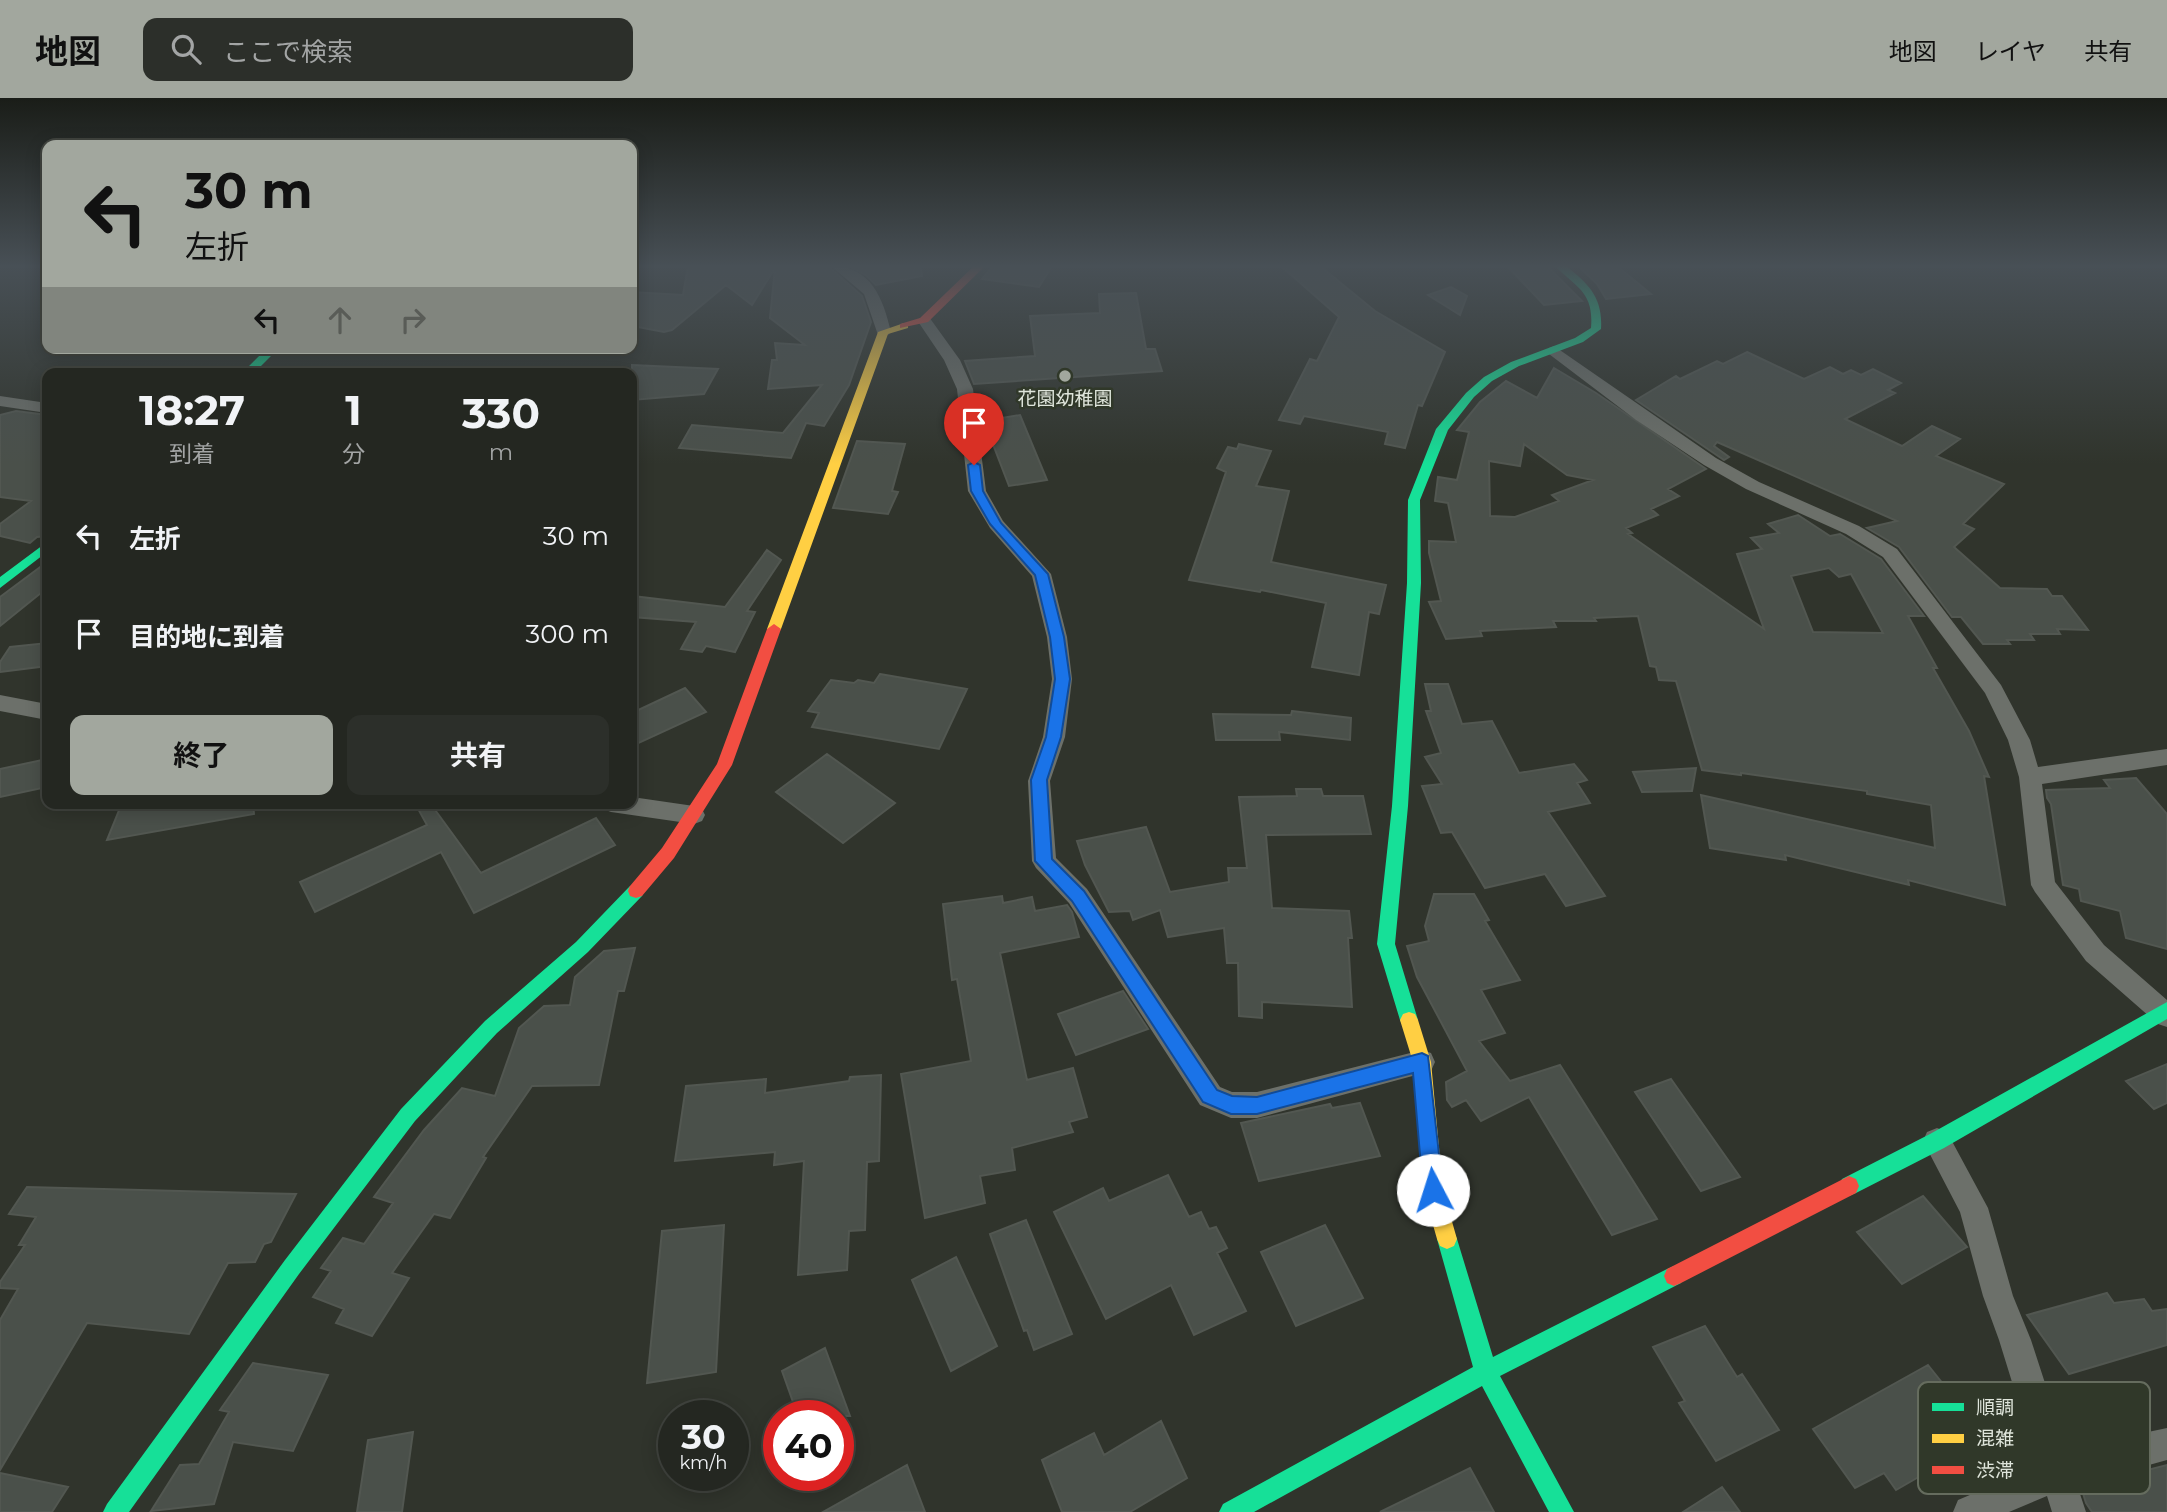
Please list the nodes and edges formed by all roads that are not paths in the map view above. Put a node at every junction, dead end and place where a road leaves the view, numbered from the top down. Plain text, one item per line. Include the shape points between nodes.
1 (883, 332) edge
2 (932, 332) edge
3 (1591, 332) edge
4 (1554, 351) junction
5 (268, 354) edge
6 (252, 368) edge
7 (0, 401) edge
8 (24, 404) junction
9 (42, 407) edge
10 (0, 412) edge
11 (42, 550) edge
12 (0, 584) edge
13 (0, 703) edge
14 (42, 711) edge
15 (2167, 757) edge
16 (2030, 777) junction
17 (637, 807) edge
18 (694, 815) junction
19 (2166, 1013) edge
20 (1422, 1062) junction
21 (1937, 1141) junction
22 (1486, 1372) junction
23 (2028, 1382) edge
24 (2009, 1494) edge
25 (2063, 1494) edge
26 (115, 1512) edge
27 (1231, 1512) edge
28 (1562, 1512) edge
29 (1969, 1512) edge
30 (2069, 1512) edge

1 - 18 street via 724,765
2 - 20 street via 965,389 977,491 996,524 1041,574 1057,637 1062,679 1054,737 1039,780 1044,861 1078,896 1210,1096 1231,1105 1257,1105
3 - 4 street
4 - 16 street via 1736,477 1843,523 1890,553 1994,690 2019,740
4 - 20 street via 1515,364 1470,395 1441,429 1413,500 1414,583 1401,806 1386,944
5 - 6 street
7 - 8 street
8 - 9 street
8 - 10 street
11 - 12 street
13 - 14 street
15 - 16 street
16 - 19 street via 2043,885 2095,953
17 - 18 street
18 - 26 street via 631,898 491,1027 408,1115
19 - 21 street
20 - 22 street via 1433,1190
21 - 22 street
21 - 23 street via 1973,1208
22 - 27 street
22 - 28 street
24 - 29 street
25 - 30 street

